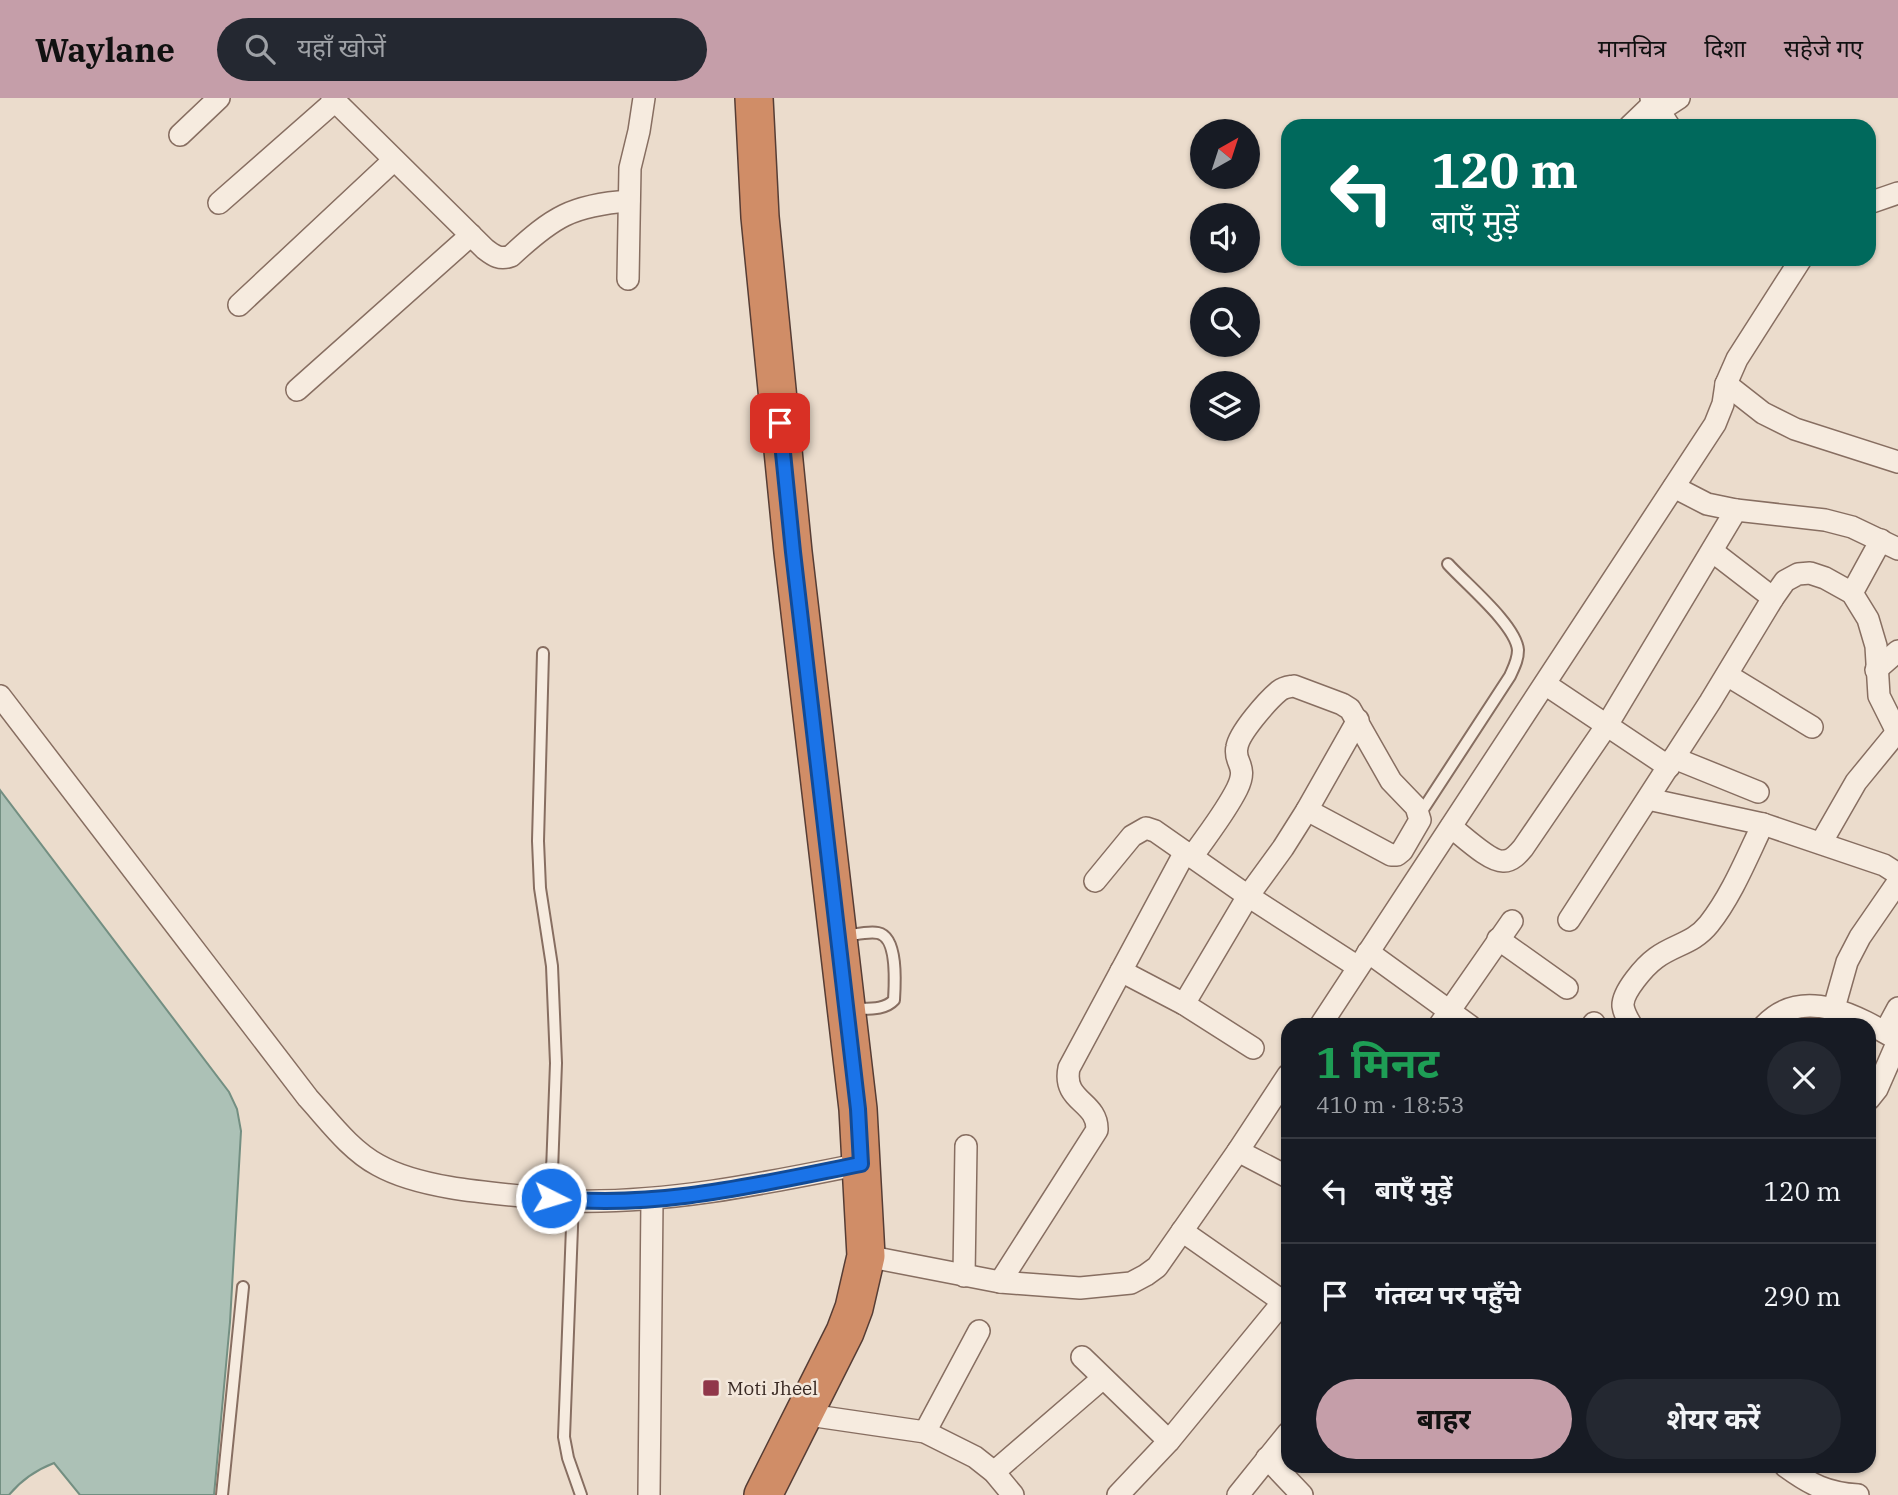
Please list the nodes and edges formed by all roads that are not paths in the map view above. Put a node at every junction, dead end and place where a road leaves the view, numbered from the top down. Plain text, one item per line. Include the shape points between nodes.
1 (219, 98) edge
2 (644, 98) edge
3 (754, 98) edge
4 (1679, 98) edge
5 (334, 100) edge
6 (1658, 110) edge
7 (1642, 119) edge
8 (180, 135) dead end
9 (394, 160) junction
10 (1898, 194) edge
11 (629, 201) junction
12 (1876, 201) edge
13 (219, 203) dead end
14 (471, 235) junction
15 (1791, 266) edge
16 (628, 279) dead end
17 (239, 305) dead end
18 (1726, 384) junction
19 (297, 390) dead end
20 (1898, 462) edge
21 (1674, 487) junction
22 (1736, 510) junction
23 (1889, 545) edge
24 (1712, 551) junction
25 (1448, 564) dead end
26 (1852, 593) junction
27 (1773, 598) junction
28 (1898, 651) edge
29 (544, 653) dead end
30 (1875, 670) junction
31 (1727, 676) junction
32 (1545, 684) junction
33 (0, 696) edge
34 (1358, 720) junction
35 (1607, 725) junction
36 (1812, 727) dead end
37 (1897, 733) edge
38 (1671, 762) junction
39 (1758, 792) dead end
40 (1648, 799) junction
41 (1307, 810) junction
42 (1418, 820) junction
43 (1763, 824) junction
44 (1446, 835) junction
45 (1821, 843) junction
46 (1189, 855) junction
47 (1898, 874) edge
48 (1095, 881) dead end
49 (1898, 882) edge
50 (1248, 896) junction
51 (1569, 920) dead end
52 (1512, 921) dead end
53 (838, 936) junction
54 (1499, 939) junction
55 (1363, 959) junction
56 (1121, 971) junction
57 (1567, 988) dead end
58 (1184, 1004) junction
59 (1834, 1008) junction
60 (1898, 1008) edge
61 (846, 1009) junction
62 (1325, 1018) edge
63 (1445, 1018) edge
64 (1628, 1018) edge
65 (1774, 1018) edge
66 (1854, 1018) edge
67 (1876, 1029) edge
68 (1894, 1038) edge
69 (1253, 1048) dead end
70 (1281, 1086) edge
71 (1876, 1089) edge
72 (966, 1146) dead end
73 (1238, 1152) junction
74 (861, 1164) junction
75 (1281, 1174) edge
76 (551, 1198) junction
77 (652, 1200) junction
78 (573, 1201) junction
79 (1182, 1231) junction
80 (866, 1256) junction
81 (964, 1276) junction
82 (1000, 1282) junction
83 (243, 1287) dead end
84 (1281, 1300) edge
85 (1281, 1309) edge
86 (979, 1331) dead end
87 (1082, 1357) dead end
88 (1103, 1378) junction
89 (802, 1414) junction
90 (925, 1432) junction
91 (1169, 1441) junction
92 (1281, 1441) edge
93 (1267, 1458) junction
94 (994, 1472) junction
95 (1281, 1473) edge
96 (1281, 1473) edge
97 (1795, 1473) edge
98 (1011, 1494) edge
99 (222, 1495) edge
100 (581, 1495) edge
101 (649, 1495) edge
102 (763, 1495) edge
103 (1118, 1495) edge
104 (1238, 1495) edge
105 (1302, 1495) edge
106 (1858, 1495) edge

1 - 8 street
2 - 11 street via 630,168
3 - 53 highway via 760,217 791,539
4 - 6 street
5 - 9 street
5 - 13 street
6 - 7 street
9 - 14 street
9 - 17 street
10 - 12 street
11 - 14 street via 601,203 564,214 503,259
11 - 16 street
14 - 19 street
15 - 18 street
18 - 20 street via 1763,413 1795,429
18 - 21 street via 1715,424
21 - 22 street via 1707,505
21 - 32 street
22 - 23 street via 1825,520
22 - 24 street
23 - 26 street
24 - 27 street
24 - 35 street
25 - 42 lane via 1506,624 1518,647 1517,660
26 - 27 street via 1810,573 1785,581
26 - 30 street via 1876,646
27 - 31 street
28 - 30 street
29 - 76 lane via 538,841 552,966 556,1063
30 - 37 street via 1879,696
31 - 36 street
31 - 38 street
32 - 35 street
32 - 44 street
33 - 76 street via 307,1098 347,1141 376,1164 414,1181
34 - 41 street
34 - 42 street via 1391,781 1416,807
34 - 46 street via 1342,704 1294,686 1279,691 1237,745 1243,769 1237,788
35 - 38 street
35 - 44 street via 1512,859 1493,859
37 - 45 street via 1856,782
38 - 39 street
38 - 40 street
40 - 43 street
40 - 51 street
41 - 42 street via 1391,855 1402,852
41 - 50 street
42 - 44 street
43 - 45 street
43 - 64 street via 1707,927 1642,971 1622,1003
44 - 55 street
45 - 47 street
46 - 48 street via 1146,828 1139,830
46 - 50 street
46 - 56 street
49 - 59 street via 1847,962
50 - 55 street
50 - 58 street
52 - 54 street
53 - 61 highway
53 - 61 lane via 877,933 892,946 894,1000 880,1008
54 - 57 street
54 - 63 street
55 - 62 street
55 - 63 street
56 - 58 street
56 - 82 street via 1069,1068 1072,1093 1093,1113 1097,1130
58 - 69 street
59 - 65 street via 1802,1005
59 - 66 street
60 - 68 street
61 - 74 highway
67 - 68 street
68 - 71 street
70 - 73 street
72 - 81 street
73 - 75 street
73 - 79 street
74 - 77 street
74 - 80 highway
76 - 78 street
77 - 78 street
77 - 101 street
78 - 100 lane via 564,1437
79 - 82 street via 1157,1267 1130,1283 1080,1288
79 - 84 street
80 - 81 street
80 - 89 highway via 845,1332
81 - 82 street
83 - 99 lane
85 - 91 street
86 - 90 street
87 - 88 street
88 - 91 street
88 - 94 street
89 - 90 street
89 - 102 highway
90 - 94 street
91 - 103 street
92 - 93 street
93 - 95 street
93 - 104 street
94 - 98 street
96 - 105 street
97 - 106 street via 1834,1493

